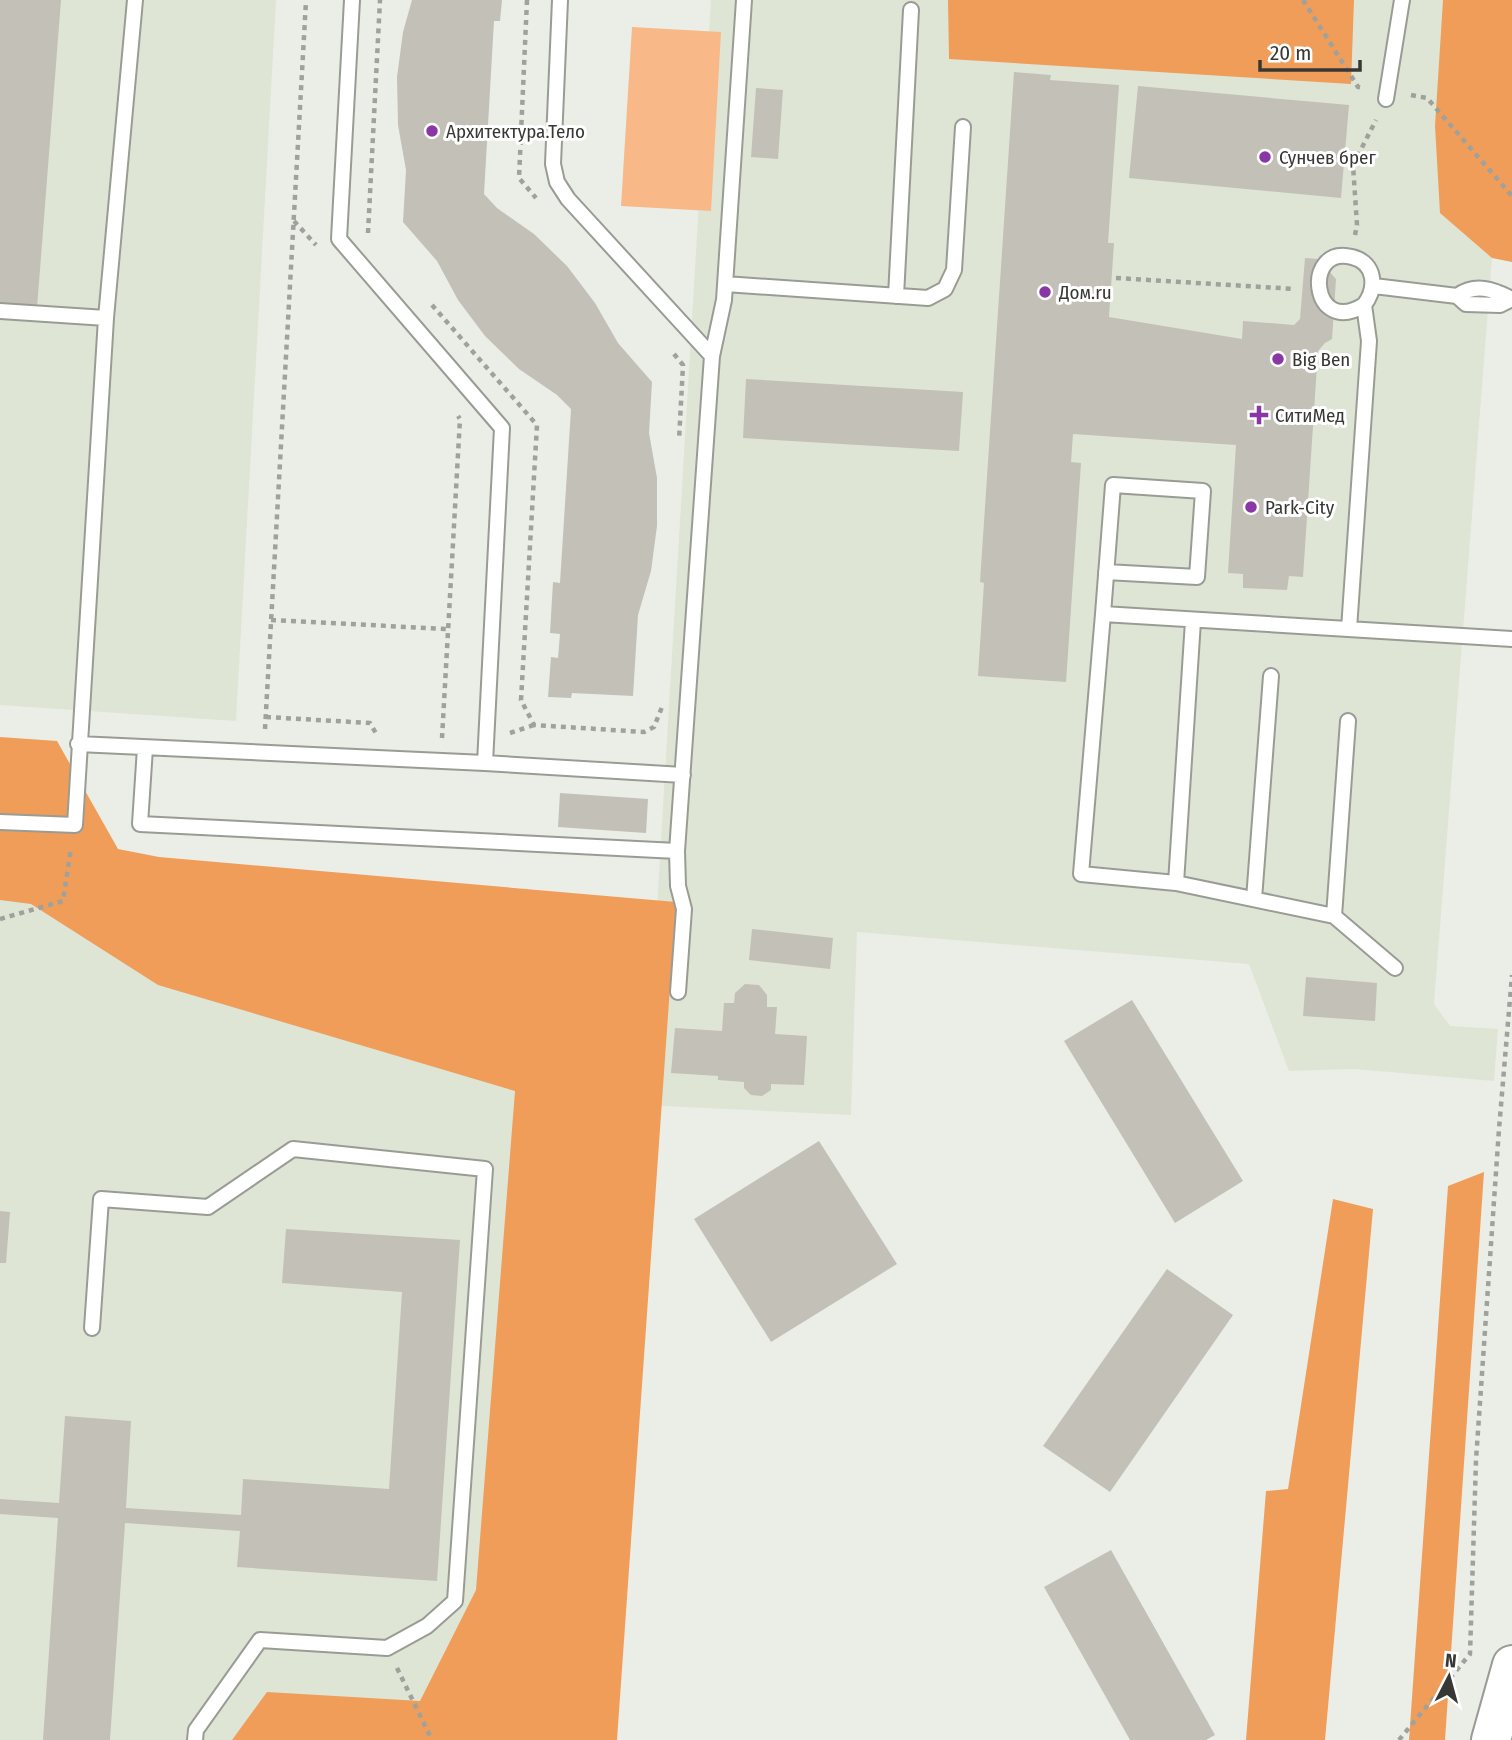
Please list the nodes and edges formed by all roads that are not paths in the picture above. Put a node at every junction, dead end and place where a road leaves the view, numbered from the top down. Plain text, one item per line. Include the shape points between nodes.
1 (135, 0) edge
2 (352, 0) edge
3 (559, 0) edge
4 (744, 0) edge
5 (1402, 0) edge
6 (911, 10) dead end
7 (1386, 99) road end
8 (963, 127) dead end
9 (725, 284) junction
10 (1374, 286) junction
11 (896, 296) junction
12 (1512, 299) edge
13 (1364, 305) junction
14 (0, 311) edge
15 (106, 318) junction
16 (712, 356) junction
17 (1106, 572) junction
18 (1103, 614) junction
19 (1194, 621) junction
20 (1349, 629) junction
21 (1512, 639) edge
22 (1271, 676) dead end
23 (1349, 721) dead end
24 (78, 744) junction
25 (145, 748) junction
26 (485, 763) junction
27 (683, 775) junction
28 (0, 822) edge
29 (677, 851) junction
30 (1176, 883) junction
31 (1254, 899) junction
32 (1334, 916) junction
33 (1395, 968) dead end
34 (678, 992) dead end
35 (92, 1328) dead end
36 (1512, 1665) edge
37 (195, 1740) edge
38 (1491, 1740) edge

1 - 15 lane
2 - 26 lane via 339,239 502,428
3 - 16 lane via 553,164 557,182
4 - 9 lane
5 - 7 lane
6 - 11 lane
8 - 11 lane via 954,270 945,289 928,298
9 - 11 lane
9 - 16 lane
10 - 12 lane via 1457,296 1467,289 1496,290
10 - 13 lane
10 - 13 lane via 1368,267 1351,256 1339,256 1321,269 1318,291 1324,302 1345,312
13 - 20 lane via 1369,341
14 - 15 lane
15 - 24 lane
16 - 27 lane
17 - 17 lane via 1197,577 1203,491 1113,485
17 - 18 lane
18 - 19 lane
18 - 30 lane via 1081,874
19 - 20 lane
19 - 30 lane
20 - 21 lane
22 - 31 lane
23 - 32 lane
24 - 25 lane
24 - 28 lane via 75,825
25 - 26 lane
25 - 29 lane via 140,824
26 - 27 lane
27 - 29 lane
29 - 34 lane via 684,909
30 - 31 lane
31 - 32 lane
32 - 33 lane
35 - 37 lane via 102,1199 208,1207 293,1149 485,1169 455,1601 427,1626 387,1648 260,1640 196,1730
36 - 38 main road

